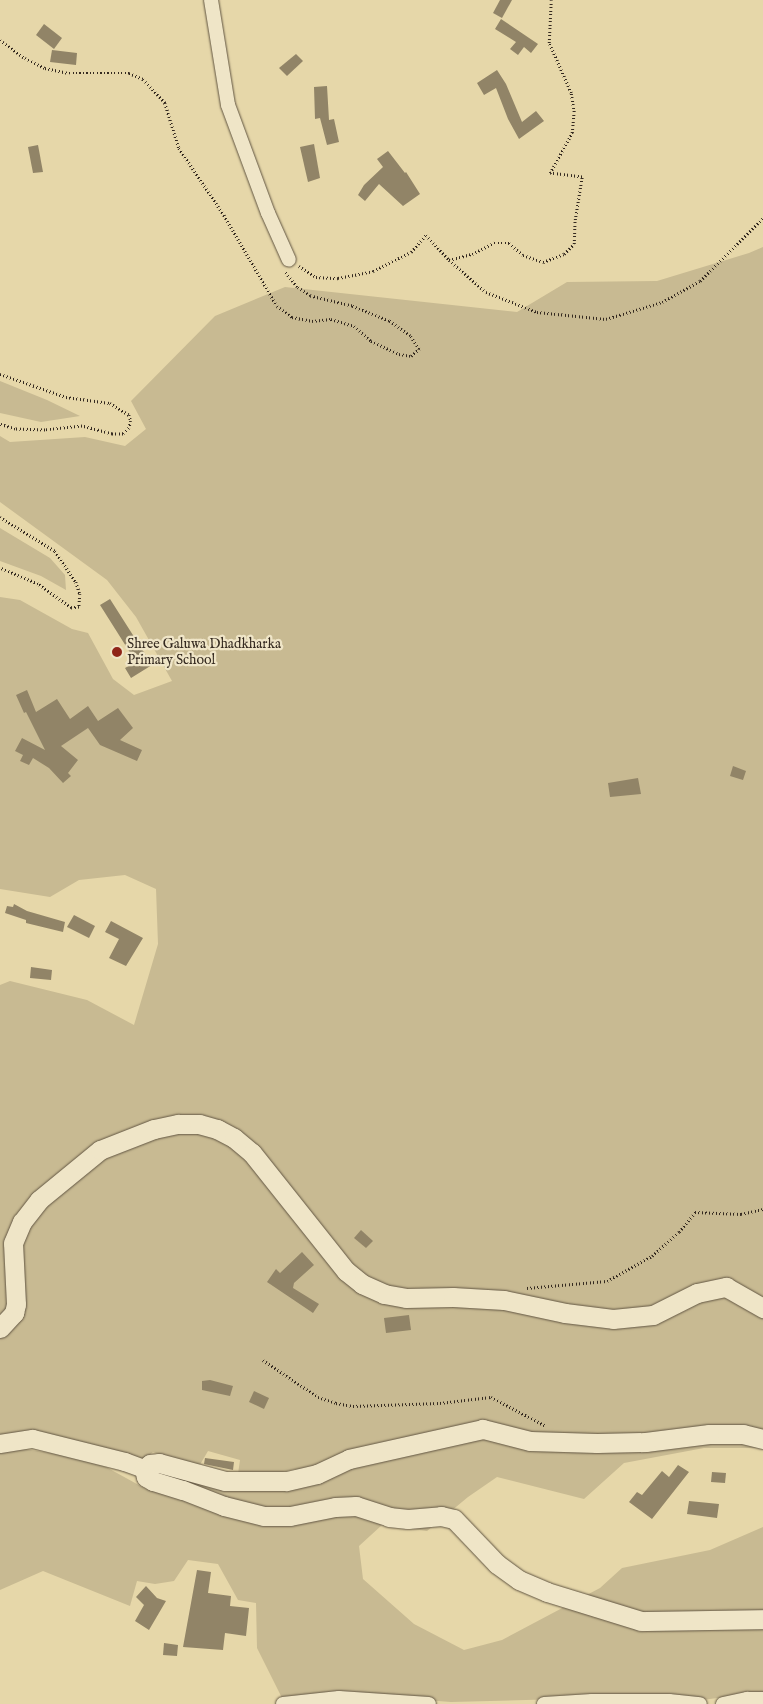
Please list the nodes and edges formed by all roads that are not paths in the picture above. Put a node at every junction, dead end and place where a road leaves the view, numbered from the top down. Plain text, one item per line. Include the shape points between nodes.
1 (211, 0) edge
2 (289, 260) road end
3 (763, 1308) edge
4 (0, 1328) edge
5 (763, 1439) edge
6 (0, 1444) edge
7 (144, 1469) junction
8 (763, 1618) edge
9 (763, 1699) edge
10 (284, 1704) edge
11 (429, 1704) edge
12 (544, 1704) edge
13 (700, 1704) edge
14 (723, 1704) edge

1 - 2 street via 228,105
3 - 4 main road via 726,1287 697,1293 653,1315 614,1319 504,1300 406,1298 384,1294 362,1284 346,1271 252,1153 234,1138 199,1124 178,1124 154,1128 100,1150 39,1200 22,1222 13,1243 16,1304 14,1313
5 - 7 main road via 743,1434 709,1434 597,1444 530,1441 483,1429 349,1459 316,1474 286,1481 225,1481 159,1463
6 - 7 street via 33,1439
7 - 8 main road via 146,1476 153,1481 264,1516 290,1516 356,1506 389,1517 441,1516 454,1519 498,1564 519,1580 641,1621
9 - 14 street
10 - 11 street via 339,1698
12 - 13 street via 669,1701

